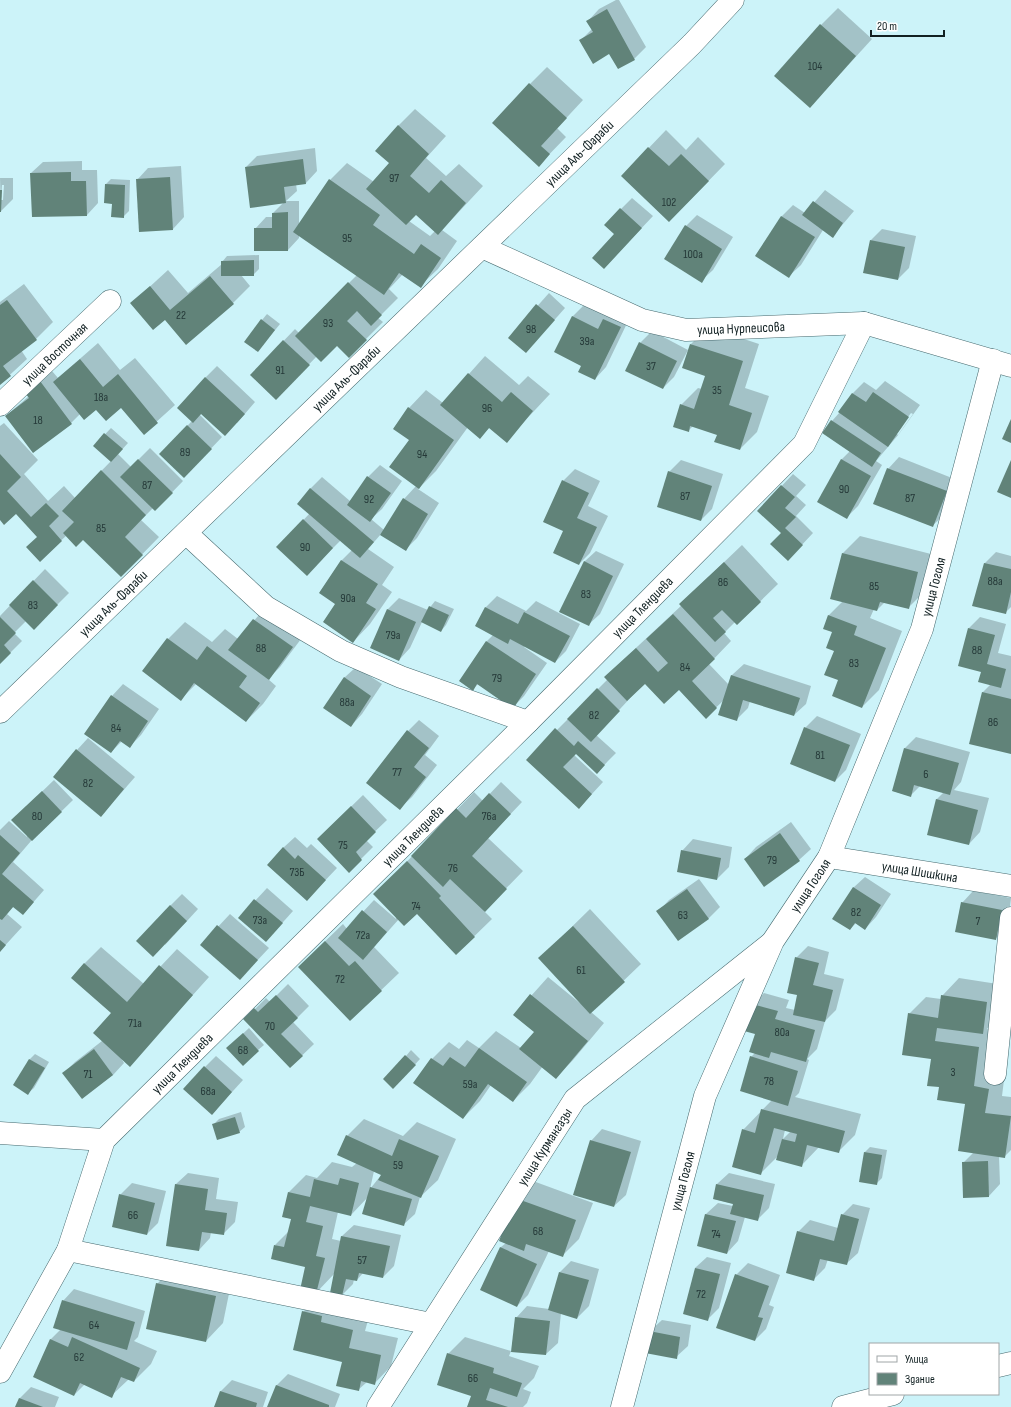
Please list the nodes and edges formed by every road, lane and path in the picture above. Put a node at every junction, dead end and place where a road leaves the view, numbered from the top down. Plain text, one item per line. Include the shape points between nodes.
1 (733, 0) edge
2 (482, 246) junction
3 (110, 301) dead end
4 (864, 323) junction
5 (1002, 363) edge
6 (0, 405) edge
7 (186, 533) junction
8 (0, 712) edge
9 (528, 722) junction
10 (829, 857) junction
11 (1011, 886) edge
12 (1011, 918) edge
13 (773, 941) junction
14 (995, 1074) dead end
15 (0, 1133) edge
16 (104, 1140) junction
17 (68, 1250) junction
18 (431, 1324) junction
19 (1011, 1363) edge
20 (999, 1366) edge
21 (0, 1372) edge
22 (889, 1395) edge
23 (378, 1407) edge
24 (622, 1407) edge
25 (843, 1407) edge

1 - 2 street, улица Аль-Фараби via 692,44
2 - 4 street, улица Нурпеисова via 642,320 686,330
2 - 7 street, улица Аль-Фараби
3 - 6 street, улица Восточная
4 - 5 street, улица Нурпеисова
4 - 9 street, улица Тлендиева via 804,444
5 - 10 street, улица Гоголя via 922,629
7 - 8 street, улица Аль-Фараби
7 - 9 street via 266,607 341,651 401,677
9 - 16 street, улица Тлендиева
10 - 11 street, улица Шишкина
10 - 13 street, улица Гоголя
12 - 14 street
13 - 18 street, улица Курмангазы via 575,1099
13 - 24 street, улица Гоголя via 705,1096
15 - 16 street
16 - 17 street, улица Тлендиева
17 - 18 street
17 - 21 street, улица Тлендиева
18 - 23 street, улица Курмангазы
19 - 20 street
22 - 25 street

